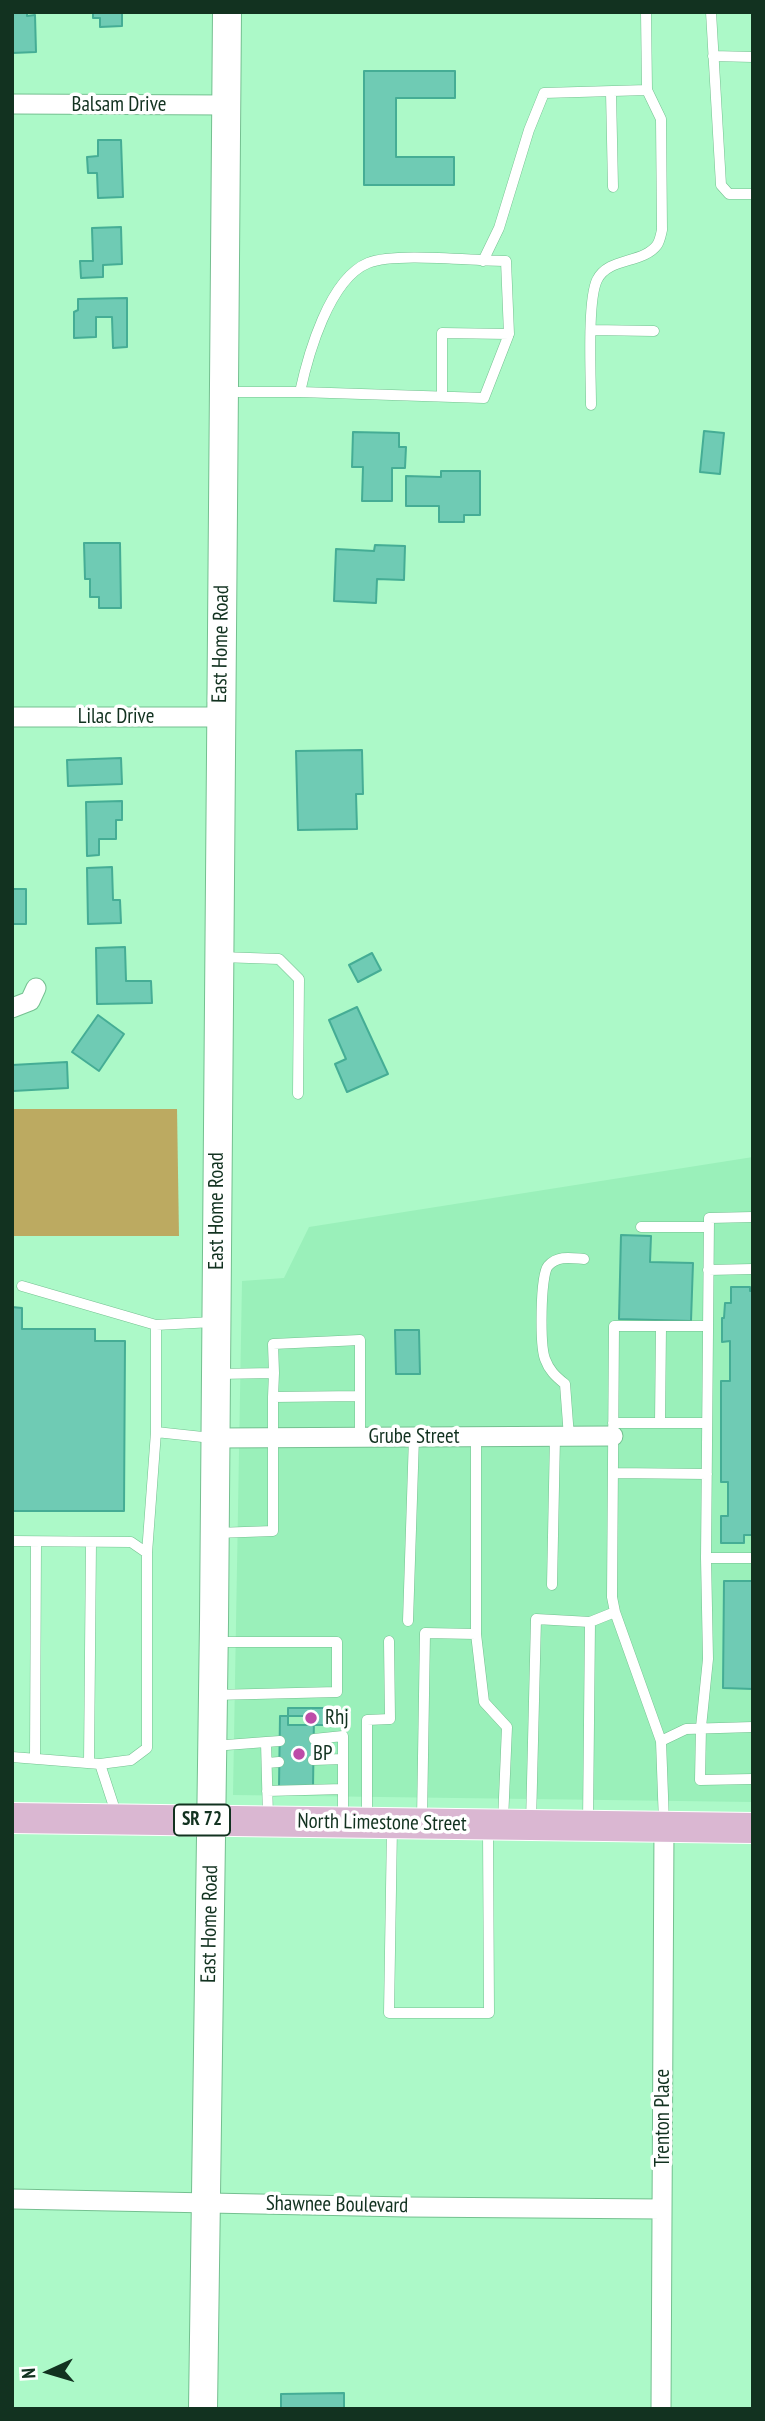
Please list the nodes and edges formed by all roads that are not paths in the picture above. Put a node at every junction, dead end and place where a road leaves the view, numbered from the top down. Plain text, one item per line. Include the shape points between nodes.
1 (227, 12) edge
2 (646, 12) edge
3 (710, 12) edge
4 (713, 56) junction
5 (753, 57) edge
6 (647, 90) junction
7 (611, 92) junction
8 (12, 104) edge
9 (226, 105) junction
10 (613, 187) dead end
11 (753, 194) edge
12 (483, 261) junction
13 (592, 330) junction
14 (654, 331) dead end
15 (509, 334) junction
16 (300, 392) junction
17 (224, 393) junction
18 (442, 396) junction
19 (591, 405) dead end
20 (12, 717) edge
21 (220, 717) junction
22 (219, 957) junction
23 (36, 988) dead end
24 (12, 1008) edge
25 (298, 1094) dead end
26 (753, 1217) edge
27 (641, 1227) dead end
28 (709, 1227) junction
29 (584, 1259) dead end
30 (753, 1269) edge
31 (708, 1270) junction
32 (22, 1286) dead end
33 (217, 1322) junction
34 (156, 1325) junction
35 (661, 1326) junction
36 (708, 1326) junction
37 (274, 1373) junction
38 (216, 1374) junction
39 (360, 1396) junction
40 (273, 1397) junction
41 (660, 1423) junction
42 (707, 1423) junction
43 (613, 1430) junction
44 (156, 1432) junction
45 (360, 1437) junction
46 (414, 1437) junction
47 (475, 1437) junction
48 (562, 1437) junction
49 (216, 1438) junction
50 (274, 1438) junction
51 (613, 1474) junction
52 (707, 1474) junction
53 (215, 1533) junction
54 (12, 1541) edge
55 (36, 1542) junction
56 (92, 1542) junction
57 (147, 1553) junction
58 (706, 1558) junction
59 (753, 1558) edge
60 (552, 1585) dead end
61 (615, 1612) junction
62 (408, 1621) dead end
63 (590, 1622) junction
64 (476, 1634) junction
65 (389, 1641) dead end
66 (214, 1643) junction
67 (214, 1695) junction
68 (701, 1727) junction
69 (753, 1727) edge
70 (314, 1739) dead end
71 (266, 1741) junction
72 (280, 1741) dead end
73 (661, 1741) junction
74 (213, 1746) junction
75 (12, 1757) edge
76 (35, 1759) junction
77 (343, 1759) junction
78 (313, 1760) dead end
79 (279, 1762) dead end
80 (267, 1763) junction
81 (94, 1764) junction
82 (753, 1779) edge
83 (343, 1789) junction
84 (267, 1791) junction
85 (12, 1818) edge
86 (118, 1819) junction
87 (211, 1821) junction
88 (268, 1821) junction
89 (367, 1823) junction
90 (422, 1824) junction
91 (508, 1825) junction
92 (588, 1826) junction
93 (664, 1827) junction
94 (753, 1828) edge
95 (12, 2199) edge
96 (206, 2202) junction
97 (662, 2209) junction
98 (203, 2409) edge
99 (661, 2409) edge

1 - 9 street, East Home Road
2 - 6 lane
3 - 4 lane
4 - 5 lane
4 - 11 lane via 721,185 729,194
6 - 7 lane
6 - 13 lane via 661,119 662,230 649,253 610,267 598,278
7 - 10 lane
7 - 12 lane via 544,93 499,228
8 - 9 street, Balsam Drive
9 - 17 street, East Home Road
12 - 15 lane via 506,261
12 - 16 lane via 396,258 367,263 344,281 326,314 307,358
13 - 14 lane
13 - 19 lane
15 - 18 lane via 484,398
15 - 18 lane via 442,333
16 - 17 lane
16 - 18 lane
17 - 21 street, East Home Road
20 - 21 street, Lilac Drive
21 - 22 street, East Home Road
22 - 25 lane via 279,959 299,979
22 - 33 street, East Home Road
23 - 24 street via 30,1001
26 - 28 lane via 709,1218
27 - 28 lane
28 - 31 lane
29 - 48 lane via 561,1258 547,1267 543,1282 543,1355 550,1372 565,1384
30 - 31 lane
31 - 36 lane
32 - 34 lane
33 - 34 lane
33 - 38 street, East Home Road
34 - 44 lane
35 - 36 lane
35 - 41 lane
35 - 43 lane via 614,1326
36 - 42 lane
37 - 38 lane
37 - 39 lane via 273,1344 360,1340
37 - 40 lane
38 - 49 street, East Home Road
39 - 40 lane
39 - 45 lane
40 - 50 lane
41 - 42 lane
41 - 43 lane
42 - 52 lane
43 - 48 street, Grube Street
43 - 51 lane
44 - 49 lane
44 - 57 lane
45 - 46 street, Grube Street
45 - 50 street, Grube Street
46 - 47 street, Grube Street
46 - 62 lane
47 - 48 street, Grube Street
47 - 64 lane
48 - 60 lane
49 - 50 street, Grube Street
49 - 53 street, East Home Road
50 - 53 lane via 272,1531
51 - 52 lane
51 - 61 lane via 611,1597
52 - 58 lane
53 - 66 street, East Home Road
54 - 55 lane
55 - 56 lane
55 - 76 lane
56 - 57 lane via 131,1542
56 - 81 lane
57 - 81 lane via 147,1748 131,1760
58 - 59 lane
58 - 68 lane via 708,1659
61 - 63 lane
61 - 73 lane
63 - 91 lane via 536,1619
63 - 92 lane
64 - 90 lane via 425,1633
64 - 91 lane via 484,1702 507,1727
65 - 89 lane via 390,1719 367,1720
66 - 67 street, East Home Road
66 - 67 lane via 337,1642 337,1692
67 - 74 street, East Home Road
68 - 69 lane
68 - 73 lane
68 - 82 lane via 700,1780
70 - 77 lane via 343,1736
71 - 72 lane
71 - 74 lane
71 - 80 lane
73 - 93 lane
74 - 87 street, East Home Road
75 - 76 lane
76 - 81 lane
77 - 78 lane
77 - 83 lane
79 - 80 lane
80 - 84 lane
81 - 86 lane
83 - 84 lane
83 - 89 lane
84 - 88 lane
85 - 86 main road, North Limestone Street / SR 72
86 - 87 main road, North Limestone Street / SR 72
87 - 88 main road, North Limestone Street / SR 72
87 - 96 street, East Home Road
88 - 89 main road, North Limestone Street / SR 72
89 - 90 main road, North Limestone Street / SR 72
89 - 91 lane via 388,2013 489,2013
90 - 91 main road, North Limestone Street / SR 72
91 - 92 main road, North Limestone Street / SR 72
92 - 93 main road, North Limestone Street / SR 72
93 - 94 main road, North Limestone Street / SR 72
93 - 97 street, Trenton Place
95 - 96 street, Shawnee Boulevard
96 - 97 street, Shawnee Boulevard
96 - 98 street, East Home Road
97 - 99 street, Trenton Place

